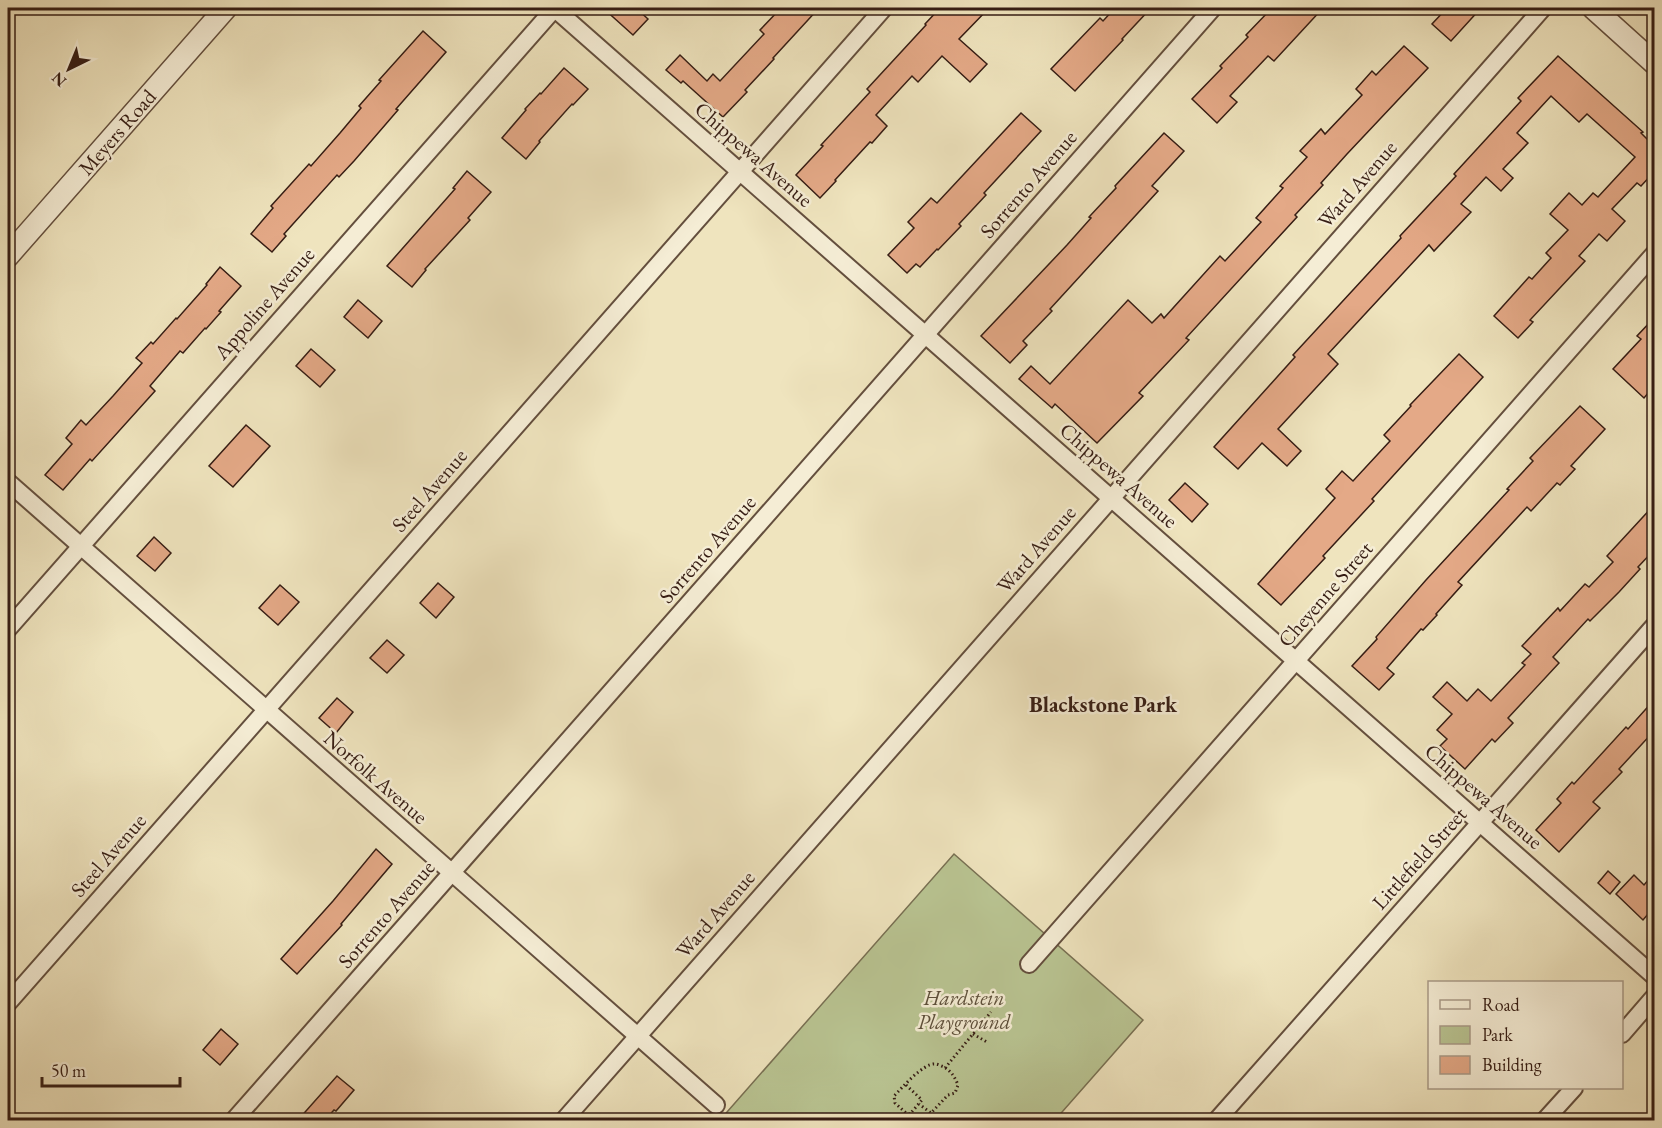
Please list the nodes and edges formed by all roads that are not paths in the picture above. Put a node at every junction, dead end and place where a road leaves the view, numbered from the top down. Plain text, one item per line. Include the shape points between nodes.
1 (226, 8) edge
2 (555, 8) edge
3 (884, 8) edge
4 (1213, 8) edge
5 (1543, 8) edge
6 (1593, 8) edge
7 (1654, 63) edge
8 (740, 171) junction
9 (1654, 254) edge
10 (8, 256) edge
11 (926, 334) junction
12 (8, 482) edge
13 (1112, 498) junction
14 (81, 546) junction
15 (1654, 626) edge
16 (8, 629) edge
17 (1296, 660) junction
18 (266, 710) junction
19 (1481, 823) junction
20 (452, 874) junction
21 (1029, 964) dead end
22 (1654, 976) edge
23 (1654, 997) edge
24 (8, 1003) edge
25 (1623, 1033) edge
26 (637, 1037) junction
27 (1573, 1089) edge
28 (716, 1105) dead end
29 (234, 1120) edge
30 (564, 1120) edge
31 (1217, 1120) edge
32 (1545, 1120) edge

1 - 10 street, Meyers Road
2 - 8 street, Chippewa Avenue
2 - 14 street, Appoline Avenue
3 - 8 street, Steel Avenue
4 - 11 street, Sorrento Avenue
5 - 13 street, Ward Avenue
6 - 7 street
8 - 11 street, Chippewa Avenue
8 - 18 street, Steel Avenue
9 - 17 street, Cheyenne Street
11 - 13 street, Chippewa Avenue
11 - 20 street, Sorrento Avenue
12 - 14 street, Norfolk Avenue
13 - 17 street, Chippewa Avenue
13 - 26 street, Ward Avenue
14 - 16 street, Appoline Avenue
14 - 18 street, Norfolk Avenue
15 - 19 street, Littlefield Street
17 - 19 street, Chippewa Avenue
17 - 21 street, Cheyenne Street
18 - 20 street, Norfolk Avenue
18 - 24 street, Steel Avenue
19 - 22 street, Chippewa Avenue
19 - 31 street, Littlefield Street
20 - 26 street, Norfolk Avenue
20 - 29 street, Sorrento Avenue
23 - 25 street
26 - 28 street, Norfolk Avenue
26 - 30 street, Ward Avenue
27 - 32 street

